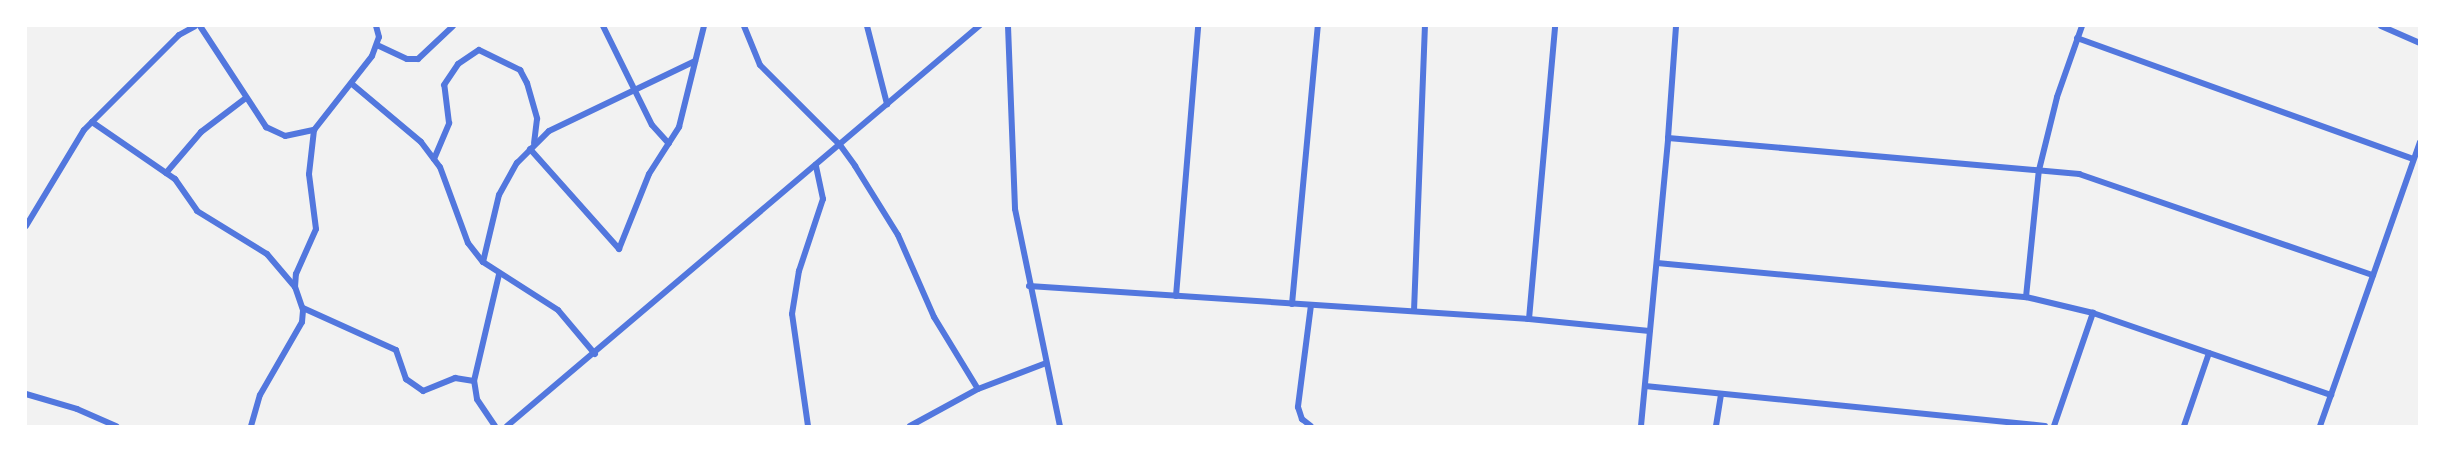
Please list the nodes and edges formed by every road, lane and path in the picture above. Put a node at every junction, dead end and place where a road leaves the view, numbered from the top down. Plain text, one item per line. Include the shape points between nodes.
1 (195, 26) edge
2 (200, 26) edge
3 (376, 26) edge
4 (453, 26) edge
5 (603, 26) edge
6 (704, 26) edge
7 (744, 26) edge
8 (867, 26) edge
9 (979, 26) edge
10 (1008, 26) edge
11 (1198, 26) edge
12 (1318, 26) edge
13 (1425, 26) edge
14 (1555, 26) edge
15 (1676, 26) edge
16 (2082, 26) edge
17 (2381, 26) edge
18 (2077, 38) junction
19 (2420, 43) edge
20 (377, 45) junction
21 (696, 61) junction
22 (352, 84) junction
23 (636, 89) junction
24 (246, 98) junction
25 (887, 104) junction
26 (92, 122) junction
27 (314, 130) junction
28 (1668, 138) junction
29 (2420, 142) edge
30 (669, 144) junction
31 (840, 145) junction
32 (532, 146) junction
33 (434, 159) junction
34 (2413, 159) junction
35 (816, 165) junction
36 (2040, 170) junction
37 (166, 173) junction
38 (26, 226) edge
39 (483, 262) junction
40 (1657, 263) junction
41 (499, 274) junction
42 (2373, 275) junction
43 (1029, 286) junction
44 (295, 287) junction
45 (1176, 297) junction
46 (2026, 297) junction
47 (1292, 304) junction
48 (1311, 305) junction
49 (303, 308) junction
50 (1414, 311) junction
51 (2093, 313) junction
52 (1529, 319) junction
53 (1649, 331) junction
54 (2209, 353) junction
55 (596, 354) junction
56 (1046, 363) junction
57 (474, 381) junction
58 (1645, 386) junction
59 (978, 389) junction
60 (26, 394) edge
61 (1721, 395) junction
62 (2331, 395) junction
63 (509, 425) edge
64 (116, 426) edge
65 (251, 426) edge
66 (495, 426) edge
67 (518, 426) edge
68 (808, 426) edge
69 (910, 426) edge
70 (1060, 426) edge
71 (1311, 426) edge
72 (1641, 426) edge
73 (1716, 426) edge
74 (2045, 426) edge
75 (2054, 426) edge
76 (2184, 426) edge
77 (2320, 426) edge

1 - 26 street via 179,35
2 - 24 street
3 - 20 street
4 - 20 street via 418,59 407,59
5 - 23 street
6 - 21 street
7 - 31 street via 760,65
8 - 25 street
9 - 25 street
10 - 43 street via 1015,209
11 - 45 street
12 - 47 street
13 - 50 street
14 - 52 street
15 - 28 street
16 - 18 street
17 - 19 street
18 - 34 street
18 - 36 street via 2057,97
20 - 22 street
21 - 23 street
21 - 30 street via 686,106
22 - 27 street
22 - 33 street via 421,142
23 - 30 street via 652,125
23 - 32 street via 549,131
24 - 27 street via 273,132 285,136
24 - 37 street via 201,132
25 - 31 street
26 - 37 street
26 - 38 street
27 - 44 street via 309,174 316,230 296,274
28 - 36 street
28 - 40 street
29 - 34 street
30 - 32 street via 640,193 619,249
31 - 35 street
31 - 59 street via 898,235 934,316
32 - 33 street via 537,119 527,82 520,70 479,50 458,64 444,85 449,123
32 - 39 street via 499,195
33 - 39 street via 452,192 468,243
34 - 42 street
35 - 55 street
35 - 68 street via 823,200 799,271 792,314
36 - 42 street via 2105,180
36 - 46 street
37 - 44 street via 184,189 197,211 267,254
39 - 41 street
40 - 46 street
40 - 53 street
41 - 55 street via 558,310
41 - 57 street
42 - 62 street
43 - 45 street
43 - 56 street
44 - 49 street
45 - 47 street
46 - 51 street
47 - 48 street
48 - 50 street
48 - 71 street via 1298,407 1302,419
49 - 57 street via 396,350 406,379 423,391 455,378
49 - 65 street via 302,322 260,395
50 - 52 street
51 - 54 street
51 - 75 street
52 - 53 street
53 - 58 street
54 - 62 street
54 - 76 street
55 - 63 street
56 - 59 street
56 - 70 street
57 - 66 street via 477,399
58 - 61 street
58 - 72 street
59 - 69 street
60 - 64 street
61 - 73 street
61 - 74 street
62 - 77 street
63 - 67 street

